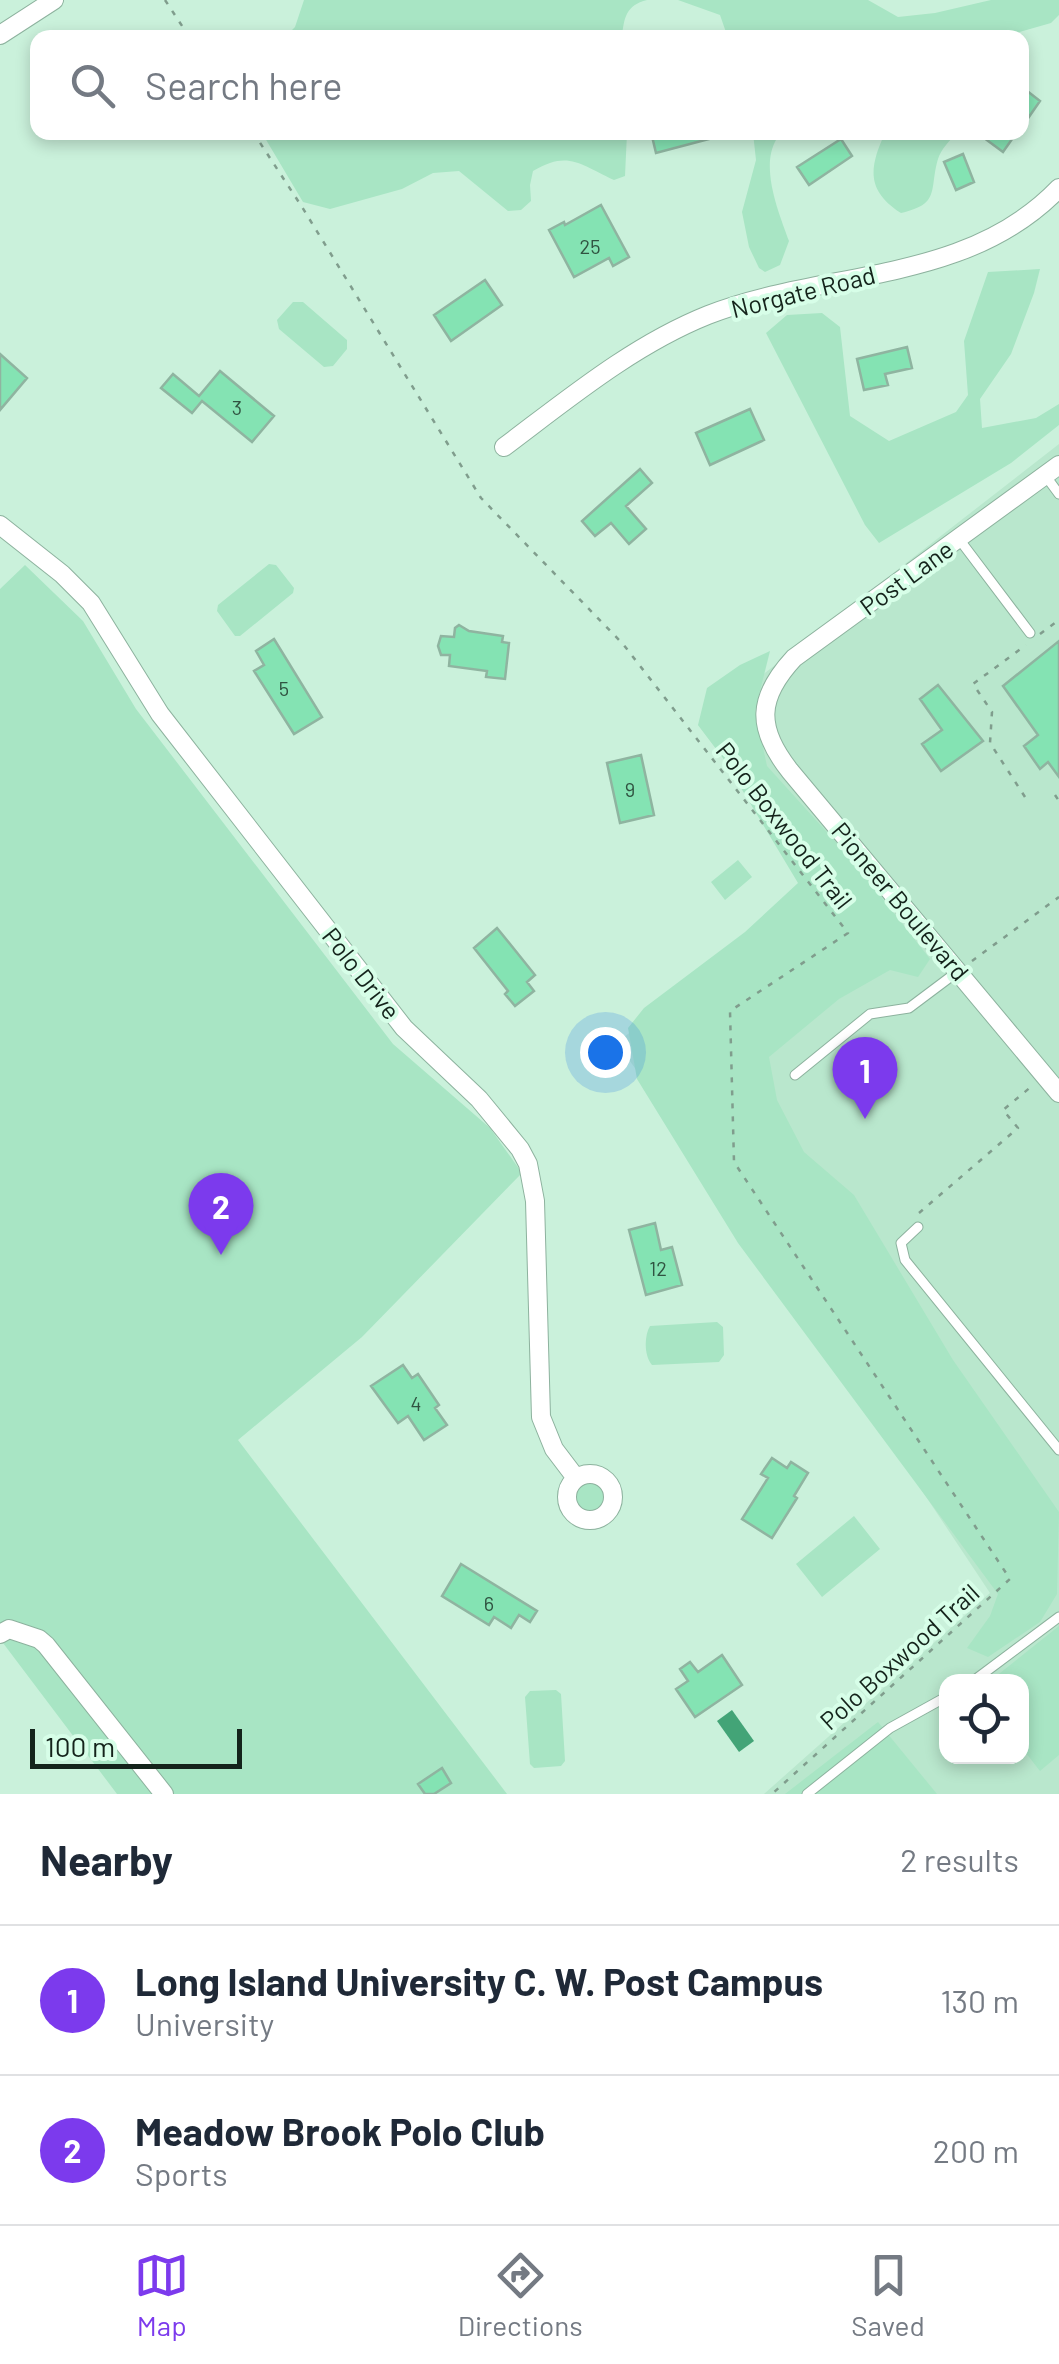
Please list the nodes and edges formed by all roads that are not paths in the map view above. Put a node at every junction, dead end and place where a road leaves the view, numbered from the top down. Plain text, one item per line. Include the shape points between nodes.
1 (54, 0) edge
2 (0, 35) edge
3 (1059, 188) edge
4 (504, 447) dead end
5 (1052, 470) edge
6 (1059, 494) edge
7 (0, 525) edge
8 (958, 538) junction
9 (1030, 633) dead end
10 (768, 700) joint
11 (960, 970) junction
12 (796, 1075) dead end
13 (1059, 1093) edge
14 (915, 1223) road end
15 (1059, 1450) edge
16 (576, 1478) dead end
17 (1059, 1617) edge
18 (0, 1634) edge
19 (983, 1674) edge
20 (939, 1701) edge
21 (164, 1794) edge
22 (807, 1794) edge

1 - 2 street
3 - 4 street, Norgate Road via 1006,232 950,257 706,316 614,367
5 - 6 lane
5 - 8 street, Post Lane
7 - 16 street, Polo Drive via 91,604 160,714 404,1028 520,1149 535,1201 541,1417
8 - 9 lane
8 - 10 street, Post Lane via 794,658 774,680
10 - 11 street, Pioneer Boulevard via 774,751
11 - 12 lane via 909,1008 870,1014
11 - 13 street, Pioneer Boulevard
14 - 15 lane via 901,1243 906,1260
17 - 19 lane
18 - 21 street via 9,1629 39,1638
20 - 22 lane via 900,1721

